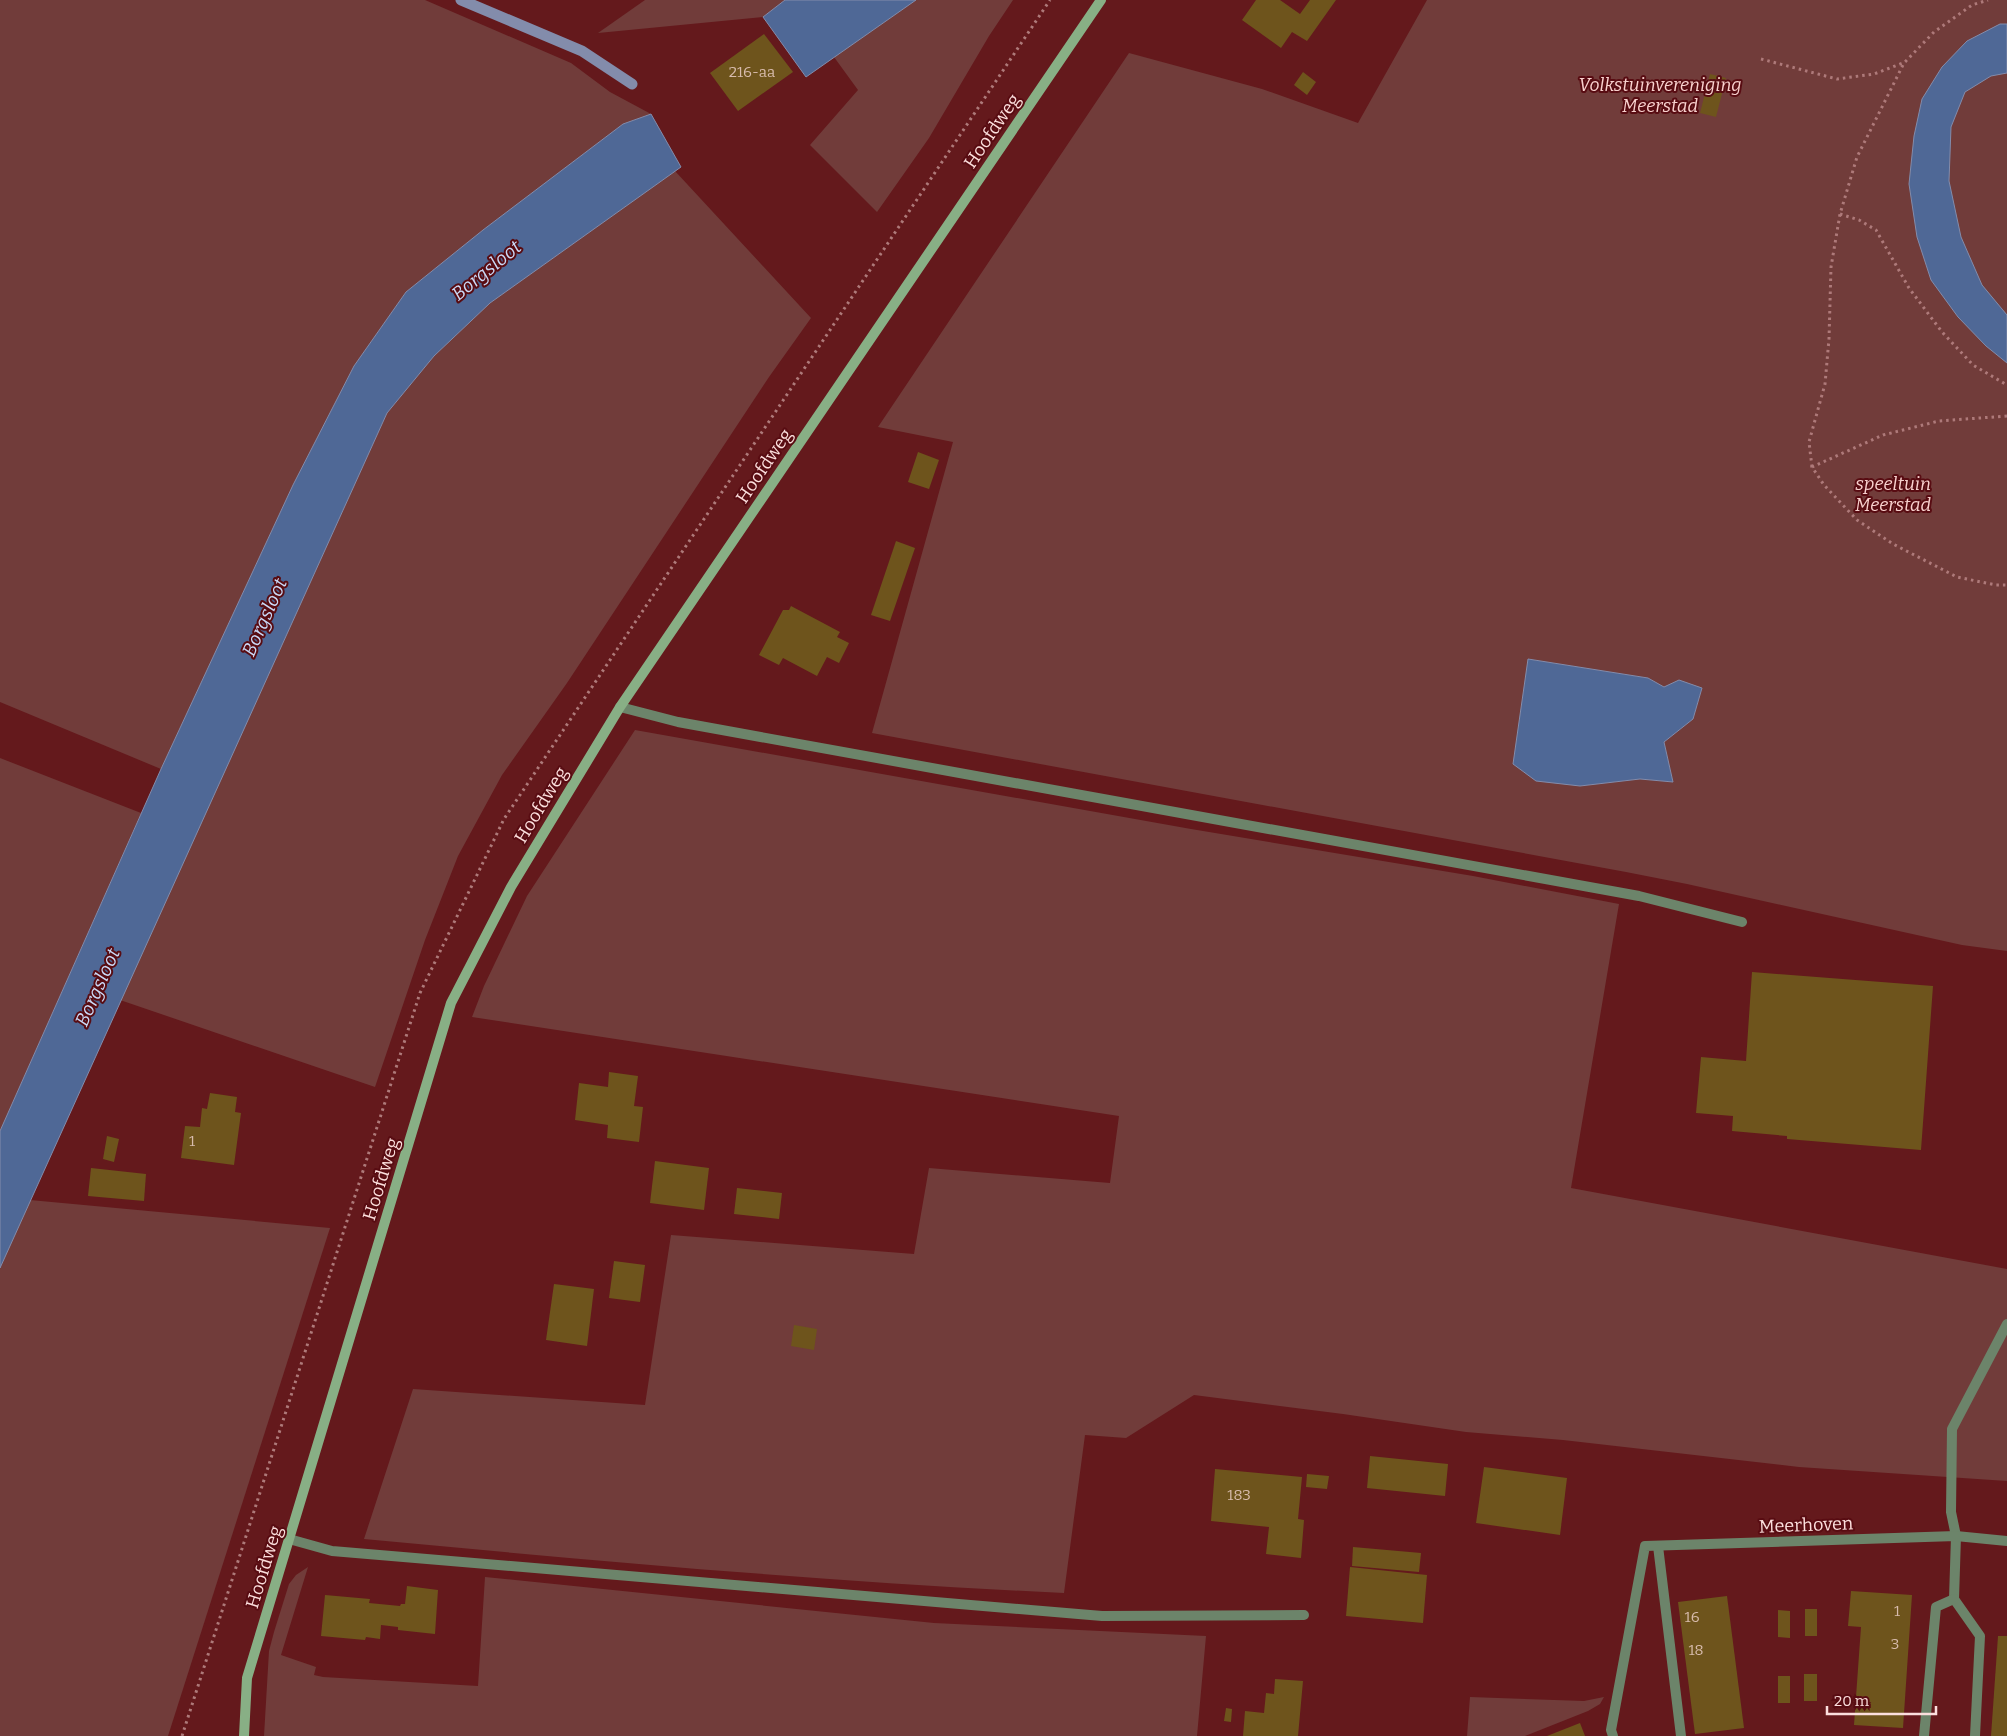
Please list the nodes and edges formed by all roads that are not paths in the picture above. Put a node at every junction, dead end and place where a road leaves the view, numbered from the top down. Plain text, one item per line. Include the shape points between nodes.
1 (1101, 0) edge
2 (620, 707) junction
3 (1742, 922) dead end
4 (2007, 1324) edge
5 (1956, 1536) junction
6 (289, 1539) junction
7 (2007, 1541) edge
8 (1658, 1546) junction
9 (1954, 1599) junction
10 (1304, 1615) dead end
11 (244, 1736) edge
12 (1613, 1736) edge
13 (1681, 1736) edge
14 (1924, 1736) edge
15 (1975, 1736) edge

1 - 2 main road, Hoofdweg
2 - 3 street via 678,722 1639,896
2 - 6 main road, Hoofdweg via 511,887 451,1003
4 - 5 street via 1952,1429 1951,1512
5 - 7 street, Meerhoven
5 - 8 street, Meerhoven
5 - 9 street
6 - 10 street via 332,1551 1102,1616
6 - 11 main road, Hoofdweg via 247,1678
8 - 12 street via 1645,1546
8 - 13 street
9 - 14 street via 1936,1607
9 - 15 street via 1980,1636

